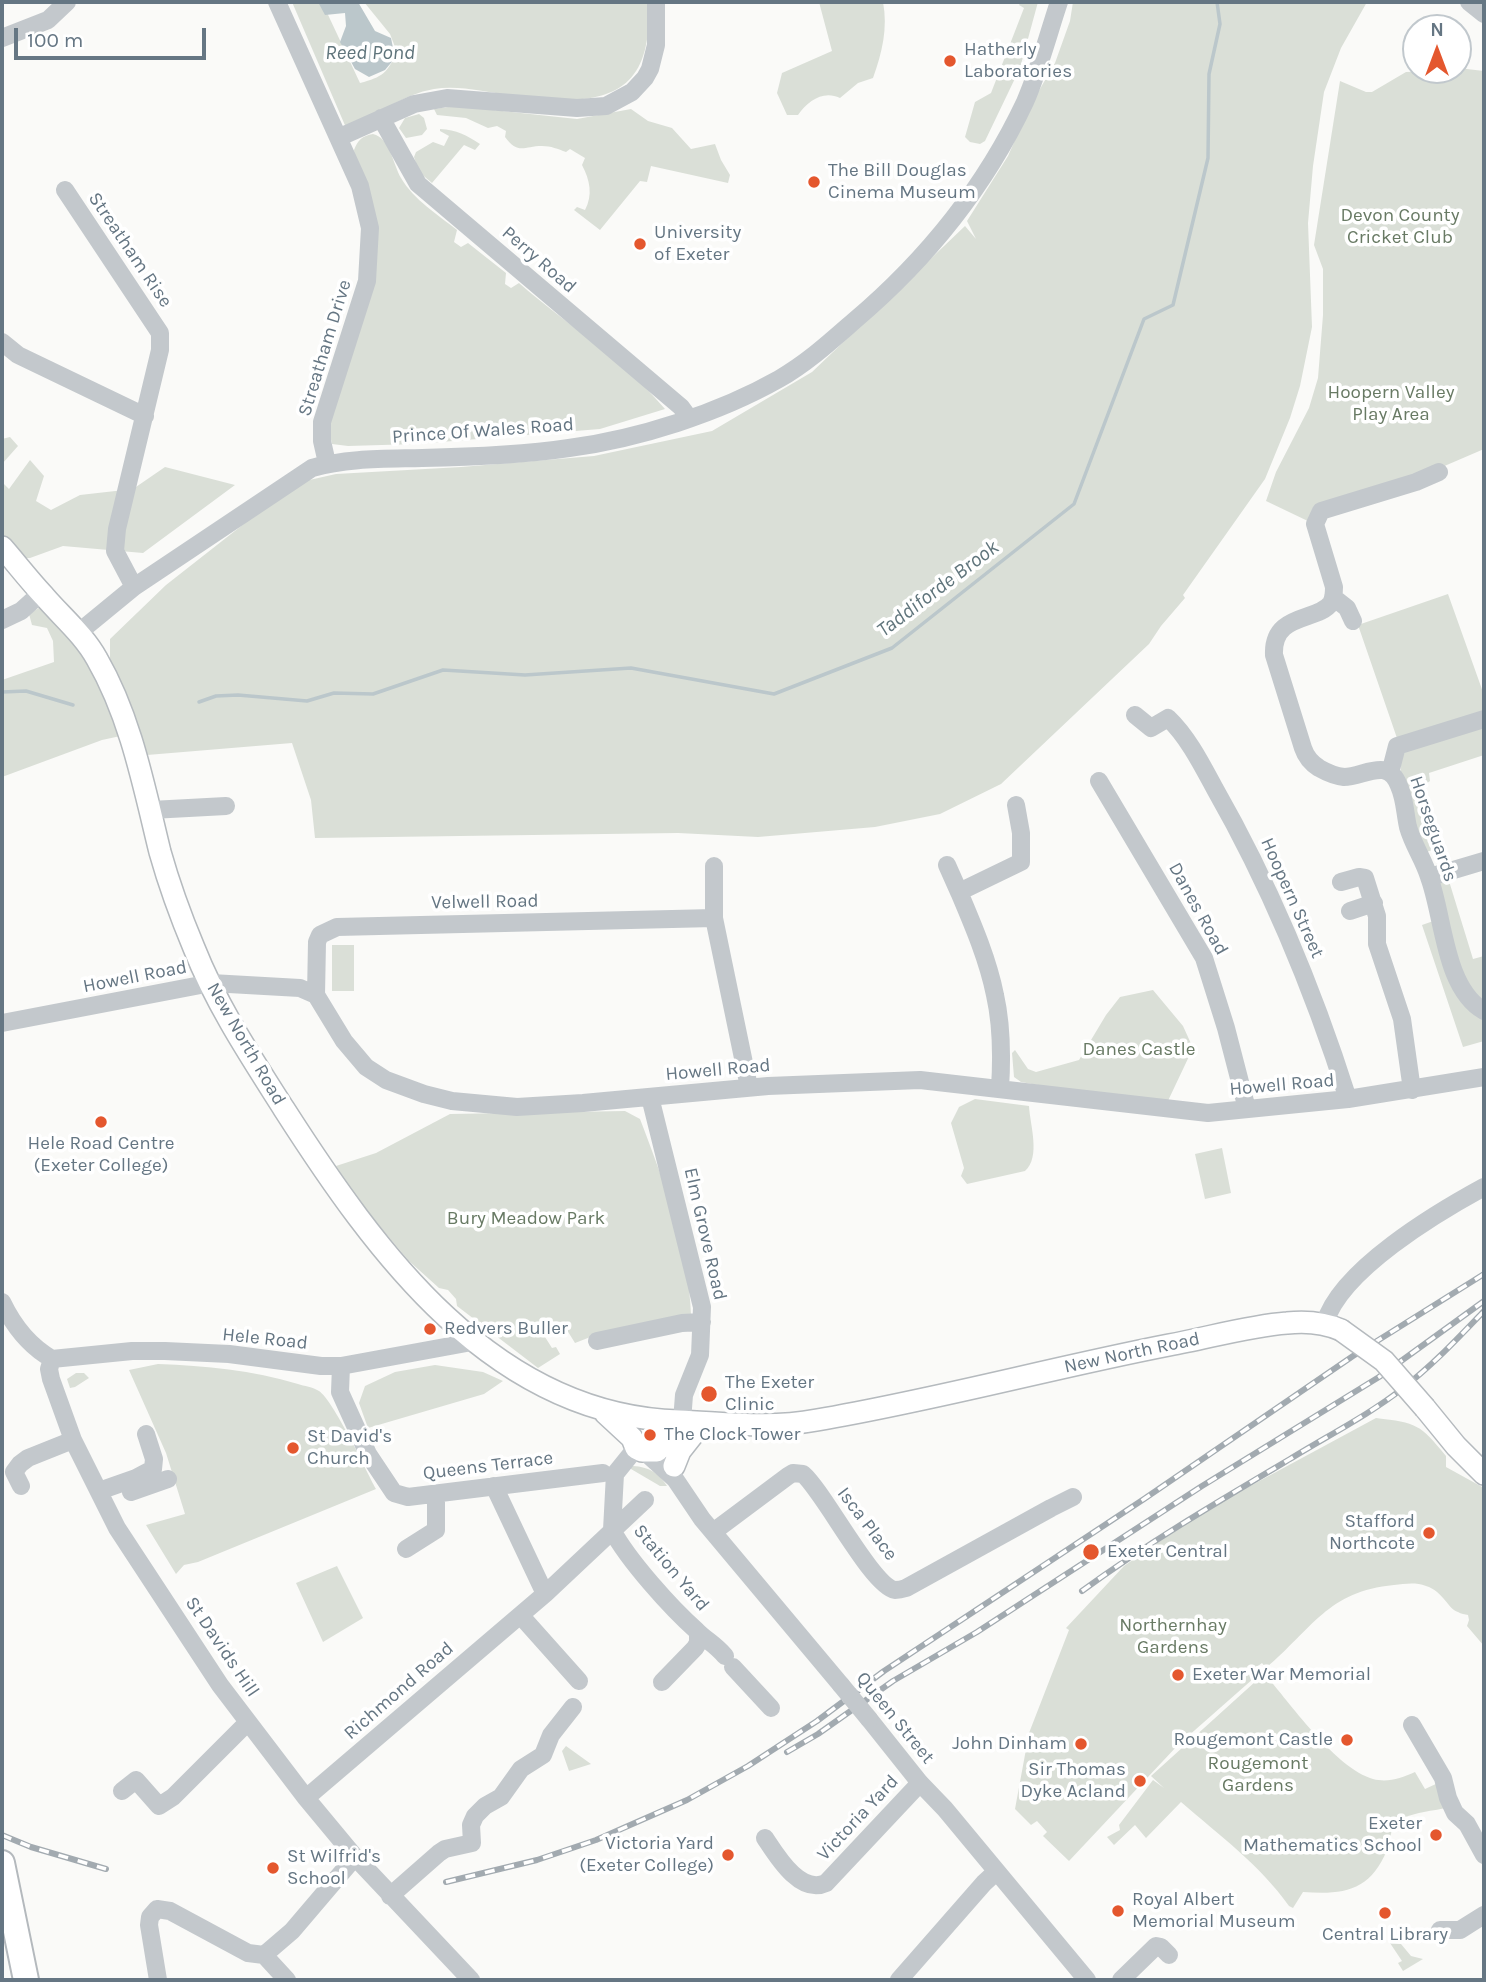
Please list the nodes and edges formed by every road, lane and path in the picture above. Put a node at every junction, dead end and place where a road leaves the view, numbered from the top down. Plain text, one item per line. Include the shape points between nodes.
1 (67, 2) edge
2 (277, 2) edge
3 (656, 2) edge
4 (1059, 2) edge
5 (1469, 2) edge
6 (1484, 14) edge
7 (2, 38) edge
8 (381, 118) junction
9 (340, 137) junction
10 (65, 190) dead end
11 (2, 342) edge
12 (145, 416) junction
13 (689, 418) junction
14 (327, 463) junction
15 (1439, 471) dead end
16 (2, 547) edge
17 (134, 587) junction
18 (41, 593) junction
19 (1333, 597) junction
20 (2, 620) edge
21 (1353, 621) dead end
22 (78, 633) junction
23 (1135, 715) dead end
24 (1484, 719) edge
25 (1390, 773) junction
26 (1100, 780) dead end
27 (1016, 805) dead end
28 (226, 806) dead end
29 (150, 810) junction
30 (1484, 861) edge
31 (713, 866) dead end
32 (947, 866) dead end
33 (1430, 877) junction
34 (1341, 882) dead end
35 (959, 892) junction
36 (1374, 903) junction
37 (1350, 911) dead end
38 (714, 918) junction
39 (211, 983) junction
40 (316, 995) junction
41 (1484, 1011) edge
42 (2, 1023) edge
43 (1484, 1077) edge
44 (749, 1087) junction
45 (1000, 1088) junction
46 (1412, 1090) junction
47 (650, 1097) junction
48 (1348, 1099) junction
49 (1247, 1109) junction
50 (1484, 1187) edge
51 (2, 1302) edge
52 (702, 1322) junction
53 (1333, 1326) junction
54 (597, 1340) dead end
55 (472, 1342) junction
56 (52, 1359) junction
57 (341, 1366) junction
58 (689, 1427) junction
59 (146, 1434) dead end
60 (650, 1438) junction
61 (72, 1440) junction
62 (675, 1472) junction
63 (603, 1473) dead end
64 (1484, 1474) edge
65 (168, 1479) dead end
66 (21, 1486) dead end
67 (494, 1486) junction
68 (436, 1494) junction
69 (102, 1496) junction
70 (1073, 1497) dead end
71 (645, 1500) dead end
72 (612, 1530) junction
73 (713, 1532) junction
74 (406, 1549) dead end
75 (545, 1594) junction
76 (521, 1616) junction
77 (698, 1633) junction
78 (579, 1681) dead end
79 (662, 1682) dead end
80 (573, 1707) dead end
81 (771, 1708) dead end
82 (248, 1722) junction
83 (1412, 1725) dead end
84 (920, 1783) junction
85 (121, 1791) dead end
86 (306, 1798) junction
87 (1467, 1824) junction
88 (1484, 1833) edge
89 (765, 1838) dead end
90 (1484, 1855) edge
91 (355, 1857) junction
92 (2, 1863) edge
93 (996, 1872) junction
94 (390, 1896) junction
95 (1484, 1915) edge
96 (1440, 1930) dead end
97 (437, 1944) junction
98 (264, 1955) junction
99 (1169, 1955) dead end
100 (26, 1980) edge
101 (158, 1980) edge
102 (287, 1980) edge
103 (471, 1980) edge
104 (487, 1980) edge
105 (900, 1980) edge
106 (1087, 1980) edge
107 (1121, 1980) edge

1 - 7 street via 48,20
2 - 9 street, Streatham Drive
3 - 8 street via 656,46 650,69 632,92 606,106 447,98 414,104
4 - 13 street, Prince Of Wales Road via 1026,100 992,163 932,247 826,346 779,379
5 - 6 street
8 - 9 street
8 - 13 street, Perry Road via 418,184
9 - 14 street, Streatham Drive via 360,186 370,247 367,281 322,422
10 - 12 street, Streatham Rise via 160,333
11 - 12 street via 12,360
12 - 17 street, Streatham Rise via 115,551
13 - 14 street, Prince Of Wales Road via 570,448
14 - 17 street via 293,479
15 - 19 street via 1321,511 1315,524
16 - 18 main road, New North Road
17 - 22 street
18 - 20 street
18 - 22 main road, New North Road
19 - 21 street via 1348,608
19 - 25 street, Horseguards via 1325,608 1286,626 1274,646 1303,748 1308,760 1331,774 1347,777 1376,769
22 - 29 main road, New North Road via 112,690
23 - 48 street, Hoopern Street via 1151,728 1168,718 1208,776 1266,883 1331,1043
24 - 25 street via 1397,746
25 - 33 street, Horseguards via 1398,781 1409,829
26 - 49 street, Danes Road via 1204,958
27 - 35 street via 1021,862
28 - 29 street
29 - 39 main road, New North Road via 163,862
30 - 33 street
31 - 38 street
32 - 35 street
33 - 41 street, Horseguards via 1454,972 1465,996
34 - 36 street via 1365,878
35 - 45 street via 995,995 1001,1041
36 - 37 street
36 - 46 street via 1377,944 1402,1019
38 - 40 street, Velwell Road via 337,927 320,934 317,943
38 - 44 street
39 - 40 street, Howell Road via 284,986
39 - 42 street, Howell Road
39 - 55 main road, New North Road via 224,1013 334,1187 415,1288
40 - 47 street, Howell Road via 366,1067 424,1094 517,1107
43 - 46 street, Howell Road
44 - 45 street, Howell Road via 920,1080
44 - 47 street, Howell Road
45 - 49 street, Howell Road via 1168,1110
46 - 48 street, Howell Road
47 - 52 street, Elm Grove Road via 700,1290
48 - 49 street, Howell Road
50 - 53 street via 1415,1229 1349,1283 1332,1307
51 - 56 street via 34,1348
52 - 54 street
52 - 58 street, Elm Grove Road via 700,1355 684,1395
53 - 58 main road, New North Road via 1284,1323 813,1421
53 - 64 main road, bridge via 1384,1361
55 - 57 street, Hele Road
55 - 60 main road, New North Road
56 - 57 street, Hele Road via 165,1351
56 - 61 street, St Davids Hill via 51,1379
57 - 68 street, Queens Terrace via 340,1392 387,1486 400,1496
58 - 60 main road, New North Road
58 - 62 main road
59 - 69 street via 153,1469
60 - 62 street, Queen Street
60 - 72 street via 615,1474
61 - 66 street via 20,1464 14,1472
61 - 69 street, St Davids Hill
62 - 73 street, Queen Street
63 - 67 street, Queens Terrace
65 - 69 street
67 - 68 street, Queens Terrace
67 - 75 street
68 - 74 street via 436,1530
69 - 82 street, St Davids Hill via 127,1544
70 - 73 street, Isca Place via 898,1590 876,1573 797,1472
71 - 72 street, Richmond Road
72 - 75 street, Richmond Road
72 - 77 street, Station Yard
73 - 84 street, Queen Street, bridge
75 - 76 street, Richmond Road
76 - 78 street
76 - 86 street, Richmond Road
77 - 79 street via 695,1648
77 - 81 street, Station Yard via 714,1643
80 - 94 street via 551,1735 543,1755 521,1769 500,1797 475,1816 472,1843 445,1849
82 - 85 street via 159,1806 136,1780
82 - 86 street, St Davids Hill
83 - 87 street via 1443,1778 1455,1813
84 - 89 street, Victoria Yard via 827,1883 806,1882 793,1874
84 - 93 street, Queen Street
86 - 91 street, St Davids Hill
87 - 88 street
87 - 90 street
91 - 94 street, St Davids Hill
91 - 98 street via 292,1931
92 - 100 highway
93 - 105 street
93 - 106 street, Queen Street
94 - 97 street, St Davids Hill
95 - 96 street via 1460,1930
97 - 103 street, St Davids Hill
97 - 104 street
98 - 101 street via 248,1954 170,1911 157,1909 149,1925
98 - 102 street
99 - 107 street via 1156,1946

